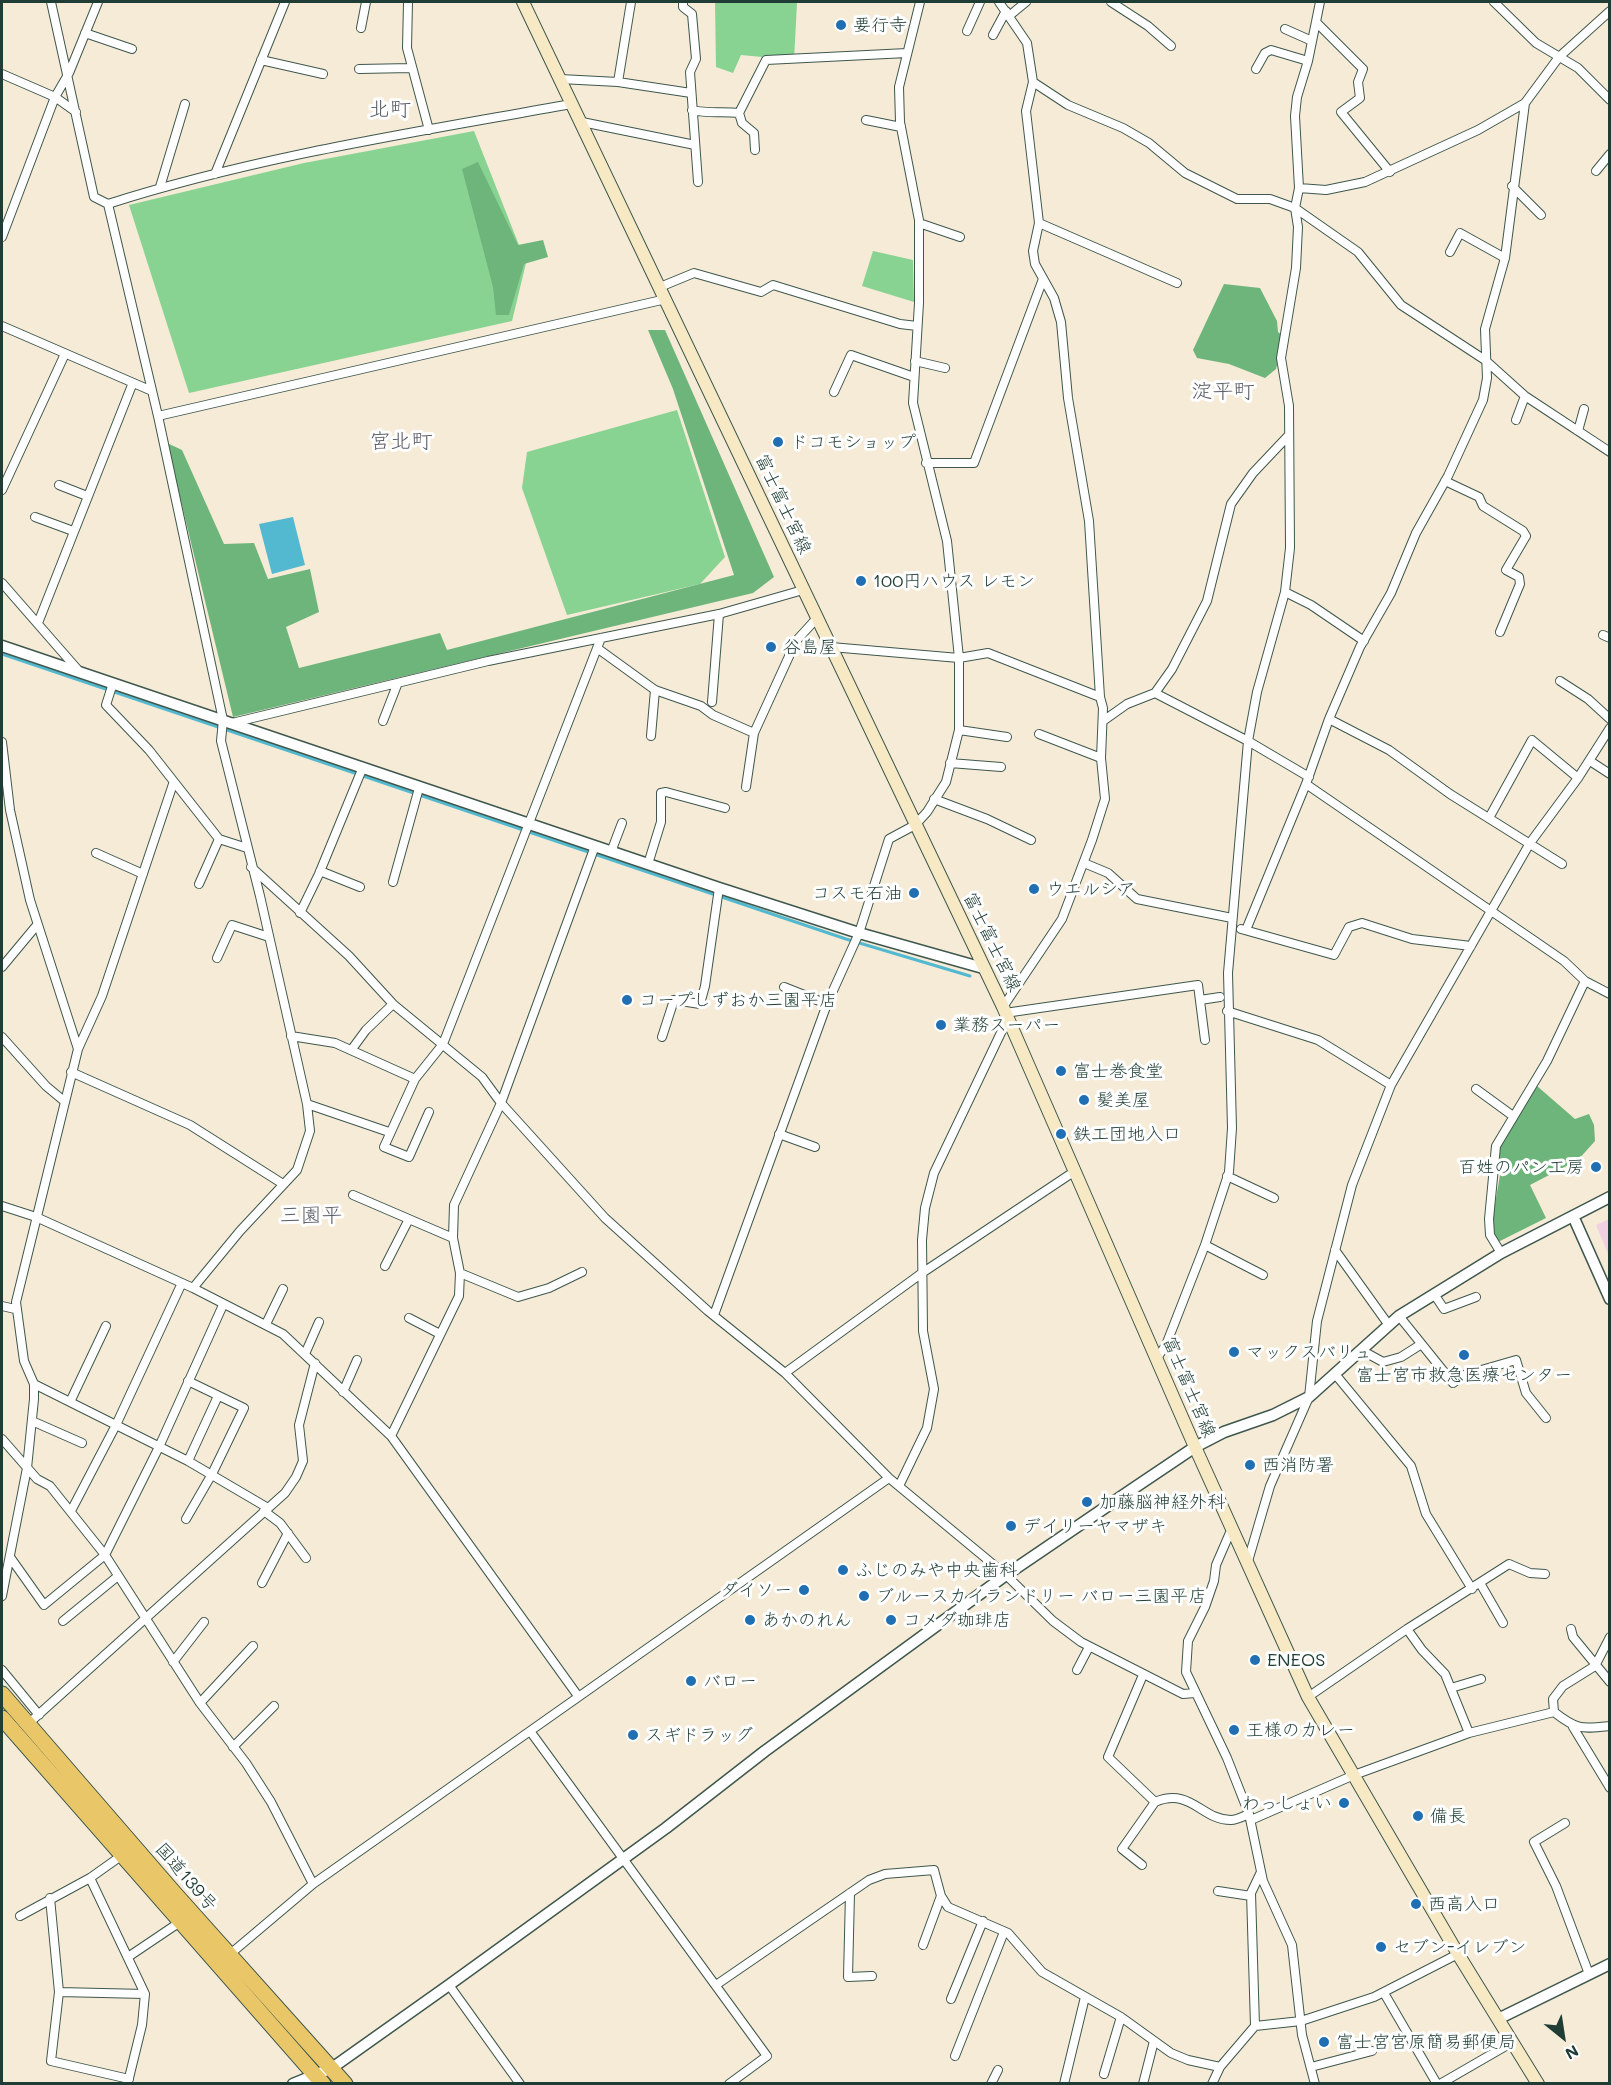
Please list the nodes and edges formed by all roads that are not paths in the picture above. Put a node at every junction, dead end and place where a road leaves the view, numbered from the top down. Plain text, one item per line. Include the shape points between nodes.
1 (51, 2) edge
2 (98, 2) edge
3 (285, 2) edge
4 (366, 2) edge
5 (408, 2) edge
6 (523, 2) edge
7 (632, 2) edge
8 (683, 2) edge
9 (920, 2) edge
10 (980, 2) edge
11 (999, 2) edge
12 (1026, 2) edge
13 (1111, 2) edge
14 (1320, 2) edge
15 (1494, 2) edge
16 (1610, 12) edge
17 (1007, 14) junction
18 (1316, 22) junction
19 (361, 27) dead end
20 (1285, 29) dead end
21 (967, 31) dead end
22 (85, 33) junction
23 (993, 35) dead end
24 (1312, 41) junction
25 (1171, 46) dead end
26 (132, 49) dead end
27 (907, 53) junction
28 (1559, 57) junction
29 (261, 60) junction
30 (1308, 60) junction
31 (411, 68) junction
32 (359, 69) dead end
33 (1256, 69) dead end
34 (69, 73) junction
35 (2, 74) edge
36 (323, 74) dead end
37 (560, 79) junction
38 (618, 82) junction
39 (1033, 82) junction
40 (691, 93) junction
41 (55, 97) junction
42 (1610, 100) edge
43 (1525, 103) junction
44 (185, 104) dead end
45 (572, 104) junction
46 (692, 110) junction
47 (76, 112) junction
48 (738, 113) junction
49 (866, 120) dead end
50 (582, 122) junction
51 (901, 127) junction
52 (429, 130) junction
53 (695, 145) junction
54 (755, 150) dead end
55 (1610, 154) edge
56 (1596, 171) dead end
57 (1390, 172) junction
58 (215, 174) junction
59 (698, 182) dead end
60 (1512, 186) junction
61 (160, 187) junction
62 (1299, 188) junction
63 (108, 204) junction
64 (1295, 208) junction
65 (1541, 215) dead end
66 (919, 223) junction
67 (1039, 223) junction
68 (2, 237) edge
69 (960, 237) dead end
70 (1450, 252) dead end
71 (1505, 258) junction
72 (1043, 279) junction
73 (1177, 283) dead end
74 (663, 293) junction
75 (2, 326) edge
76 (917, 326) junction
77 (64, 356) junction
78 (1485, 360) junction
79 (915, 361) junction
80 (945, 368) dead end
81 (914, 377) junction
82 (132, 385) junction
83 (152, 391) junction
84 (834, 392) dead end
85 (1525, 396) junction
86 (1584, 409) dead end
87 (158, 416) junction
88 (1516, 420) dead end
89 (1578, 431) junction
90 (1288, 436) junction
91 (1610, 452) edge
92 (926, 463) junction
93 (1445, 481) junction
94 (59, 485) dead end
95 (2, 490) edge
96 (87, 496) junction
97 (35, 517) dead end
98 (73, 531) junction
99 (2, 583) edge
100 (803, 590) junction
101 (1285, 592) junction
102 (719, 614) junction
103 (817, 618) junction
104 (38, 623) junction
105 (1500, 632) dead end
106 (601, 638) junction
107 (1364, 641) junction
108 (2, 645) edge
109 (831, 647) junction
110 (597, 648) junction
111 (959, 658) junction
112 (78, 670) junction
113 (1560, 681) dead end
114 (112, 685) junction
115 (397, 685) junction
116 (655, 690) junction
117 (1155, 693) junction
118 (1100, 697) junction
119 (712, 702) dead end
120 (1329, 719) junction
121 (1610, 719) edge
122 (383, 721) dead end
123 (1103, 721) junction
124 (226, 723) junction
125 (1610, 728) edge
126 (959, 730) junction
127 (754, 733) junction
128 (1039, 734) dead end
129 (651, 736) dead end
130 (1007, 737) dead end
131 (1248, 741) junction
132 (2, 742) edge
133 (1101, 758) junction
134 (1590, 761) junction
135 (951, 763) junction
136 (1001, 767) dead end
137 (4, 769) edge
138 (362, 769) junction
139 (1610, 774) edge
140 (1578, 778) junction
141 (1308, 781) junction
142 (173, 784) junction
143 (746, 788) dead end
144 (418, 792) junction
145 (934, 800) junction
146 (725, 808) dead end
147 (1489, 818) junction
148 (622, 823) dead end
149 (915, 825) junction
150 (530, 826) junction
151 (219, 839) junction
152 (1031, 840) dead end
153 (1530, 843) junction
154 (594, 847) junction
155 (247, 849) junction
156 (611, 852) junction
157 (96, 853) dead end
158 (1084, 863) junction
159 (648, 864) junction
160 (1562, 864) dead end
161 (251, 867) junction
162 (320, 871) junction
163 (143, 874) junction
164 (393, 882) dead end
165 (199, 885) dead end
166 (360, 887) dead end
167 (718, 889) junction
168 (1491, 912) junction
169 (300, 913) junction
170 (1233, 923) junction
171 (37, 925) junction
172 (1246, 930) junction
173 (858, 935) junction
174 (269, 937) junction
175 (1471, 946) junction
176 (217, 958) dead end
177 (2, 967) edge
178 (983, 968) junction
179 (1585, 981) junction
180 (784, 987) dead end
181 (1608, 991) edge
182 (1220, 998) dead end
183 (1200, 1000) junction
184 (827, 1004) junction
185 (393, 1005) junction
186 (1227, 1011) junction
187 (1005, 1013) junction
188 (2, 1036) edge
189 (291, 1036) junction
190 (662, 1037) dead end
191 (1205, 1040) dead end
192 (443, 1044) junction
193 (78, 1049) junction
194 (352, 1049) junction
195 (71, 1072) junction
196 (415, 1079) junction
197 (1391, 1085) junction
198 (1476, 1089) dead end
199 (64, 1101) junction
200 (501, 1103) junction
201 (307, 1104) junction
202 (429, 1112) dead end
203 (1513, 1116) junction
204 (389, 1132) junction
205 (779, 1134) junction
206 (815, 1147) dead end
207 (1075, 1171) junction
208 (1227, 1176) junction
209 (283, 1184) junction
210 (352, 1196) dead end
211 (1610, 1197) edge
212 (1274, 1198) dead end
213 (2, 1206) edge
214 (1573, 1216) junction
215 (36, 1217) junction
216 (408, 1221) junction
217 (453, 1238) junction
218 (1205, 1245) junction
219 (1335, 1250) junction
220 (1501, 1253) junction
221 (385, 1266) dead end
222 (582, 1272) dead end
223 (460, 1273) junction
224 (922, 1273) junction
225 (1263, 1275) dead end
226 (181, 1285) junction
227 (193, 1288) junction
228 (283, 1289) dead end
229 (1434, 1294) junction
230 (1476, 1297) dead end
231 (1610, 1299) edge
232 (223, 1305) junction
233 (2, 1306) edge
234 (15, 1310) junction
235 (714, 1315) junction
236 (1399, 1316) junction
237 (409, 1318) dead end
238 (319, 1322) dead end
239 (266, 1324) junction
240 (1388, 1324) junction
241 (106, 1326) dead end
242 (440, 1334) junction
243 (1420, 1345) junction
244 (1361, 1350) junction
245 (305, 1354) junction
246 (1157, 1358) junction
247 (357, 1360) dead end
248 (315, 1363) junction
249 (785, 1373) junction
250 (1335, 1374) junction
251 (188, 1381) junction
252 (34, 1384) junction
253 (343, 1392) junction
254 (218, 1396) junction
255 (1309, 1397) junction
256 (70, 1402) junction
257 (1546, 1418) dead end
258 (32, 1421) junction
259 (116, 1425) junction
260 (391, 1436) junction
261 (2, 1439) edge
262 (82, 1443) dead end
263 (159, 1447) junction
264 (1195, 1447) junction
265 (188, 1461) junction
266 (27, 1468) junction
267 (212, 1474) junction
268 (889, 1478) junction
269 (899, 1486) junction
270 (266, 1510) junction
271 (71, 1511) junction
272 (186, 1519) dead end
273 (1232, 1528) junction
274 (288, 1533) junction
275 (105, 1555) junction
276 (10, 1557) junction
277 (306, 1558) dead end
278 (1248, 1561) junction
279 (1545, 1574) dead end
280 (1006, 1575) junction
281 (118, 1576) junction
282 (262, 1583) dead end
283 (1480, 1583) junction
284 (1472, 1589) junction
285 (2, 1596) edge
286 (144, 1619) junction
287 (63, 1621) dead end
288 (204, 1622) dead end
289 (1503, 1623) dead end
290 (1407, 1629) junction
291 (1570, 1629) dead end
292 (1610, 1637) edge
293 (253, 1646) dead end
294 (1089, 1647) junction
295 (173, 1662) junction
296 (1595, 1666) junction
297 (2, 1670) edge
298 (1077, 1670) dead end
299 (1143, 1675) junction
300 (1481, 1678) dead end
301 (1610, 1683) edge
302 (1451, 1688) junction
303 (1195, 1693) junction
304 (2, 1694) edge
305 (578, 1696) junction
306 (1308, 1697) junction
307 (200, 1703) junction
308 (274, 1706) dead end
309 (1554, 1712) junction
310 (2, 1718) edge
311 (33, 1720) junction
312 (1610, 1726) edge
313 (1574, 1727) junction
314 (530, 1731) junction
315 (1469, 1733) junction
316 (233, 1747) junction
317 (1354, 1776) junction
318 (1610, 1788) edge
319 (1155, 1802) junction
320 (1250, 1817) junction
321 (1565, 1823) dead end
322 (121, 1856) junction
323 (624, 1858) junction
324 (1142, 1865) dead end
325 (1261, 1872) junction
326 (90, 1878) junction
327 (313, 1884) junction
328 (1218, 1891) dead end
329 (850, 1893) junction
330 (941, 1896) junction
331 (1251, 1896) junction
332 (50, 1898) junction
333 (20, 1916) dead end
334 (983, 1921) junction
335 (180, 1922) junction
336 (1004, 1932) junction
337 (923, 1945) dead end
338 (1458, 1954) junction
339 (229, 1955) junction
340 (128, 1957) junction
341 (1610, 1964) edge
342 (1589, 1974) junction
343 (872, 1976) dead end
344 (848, 1977) junction
345 (449, 1985) junction
346 (716, 1985) junction
347 (848, 1987) dead end
348 (59, 1992) junction
349 (1384, 1993) junction
350 (145, 1994) junction
351 (1085, 1997) junction
352 (951, 1999) dead end
353 (1121, 2018) junction
354 (1498, 2019) junction
355 (1301, 2021) junction
356 (1255, 2026) junction
357 (1154, 2041) junction
358 (1511, 2043) junction
359 (1372, 2051) dead end
360 (955, 2056) dead end
361 (1220, 2067) junction
362 (1311, 2067) junction
363 (332, 2068) junction
364 (998, 2070) dead end
365 (1104, 2074) dead end
366 (319, 2080) edge
367 (128, 2081) edge
368 (292, 2084) edge
369 (345, 2084) edge
370 (520, 2084) edge
371 (729, 2084) edge
372 (991, 2084) edge
373 (1064, 2084) edge
374 (1143, 2084) edge
375 (1212, 2084) edge
376 (1316, 2084) edge
377 (1438, 2084) edge
378 (1538, 2084) edge

1 - 34 street
2 - 22 street
3 - 29 street
4 - 19 street
5 - 31 street via 407,48
6 - 37 main road, 富士富士宮線
7 - 38 street
8 - 40 street via 692,14 696,59 690,72
9 - 27 street
10 - 21 street
11 - 17 street
12 - 17 street
13 - 25 street
14 - 18 street
15 - 28 street via 1536,43
16 - 28 street
17 - 23 street
17 - 39 street via 1028,43
18 - 24 street
18 - 57 street via 1363,69 1358,82 1360,98 1341,112
20 - 24 street
22 - 26 street
22 - 34 street
24 - 30 street
27 - 48 street via 766,60
27 - 51 street via 899,87
28 - 42 street via 1578,68
28 - 43 street
29 - 36 street
29 - 58 street
30 - 33 street via 1271,50 1264,53
30 - 62 street via 1294,116
31 - 32 street
31 - 52 street
34 - 41 street
34 - 47 street
35 - 41 street
37 - 38 street
37 - 45 main road, 富士富士宮線
38 - 40 street
39 - 64 street via 1068,105 1123,128 1149,143 1185,173 1237,199 1270,199
39 - 67 street via 1026,111
40 - 46 street
41 - 47 street
41 - 68 street
43 - 57 street
43 - 60 street
44 - 61 street
45 - 50 main road, 富士富士宮線
45 - 52 street
46 - 48 street
46 - 53 street
47 - 63 street via 94,197
48 - 54 street via 742,123 754,133
49 - 51 street
50 - 53 street
50 - 74 main road, 富士富士宮線
51 - 66 street
52 - 58 street
53 - 59 street
55 - 56 street
57 - 62 street via 1326,190
58 - 61 street
60 - 65 street
60 - 71 street
61 - 63 street
62 - 64 street
63 - 83 street
64 - 78 street via 1358,252 1401,305
64 - 90 street via 1296,268 1281,358 1289,406
66 - 69 street
66 - 76 street
67 - 72 street via 1033,251
67 - 73 street
70 - 71 street via 1460,233
71 - 78 street via 1485,329
72 - 92 street via 974,463
72 - 118 street via 1062,322 1068,398 1085,489
74 - 76 street via 694,273 761,292 773,285
74 - 87 street
74 - 100 main road, 富士富士宮線
75 - 77 street
76 - 79 street
77 - 82 street
77 - 95 street
78 - 85 street
78 - 93 street via 1487,378 1476,419
79 - 80 street
79 - 81 street
81 - 84 street via 851,355
81 - 92 street via 913,404
82 - 83 street
82 - 96 street
83 - 87 street
85 - 88 street
85 - 89 street
86 - 89 street
87 - 124 street
89 - 91 street
90 - 101 street via 1290,548
90 - 117 street via 1253,472 1231,504 1207,601
92 - 111 street via 947,541
93 - 105 street via 1479,497 1483,506 1526,536 1506,570 1519,577 1520,584
93 - 107 street
94 - 96 street
96 - 98 street
97 - 98 street
98 - 104 street
99 - 104 street
100 - 102 street
100 - 103 main road, 富士富士宮線
101 - 107 street
101 - 131 street via 1257,692
102 - 106 street
102 - 119 street
103 - 109 main road, 富士富士宮線
103 - 127 street via 796,641
104 - 112 street
106 - 110 street
106 - 115 street
107 - 120 street
108 - 112 street
109 - 111 street
109 - 149 main road, 富士富士宮線
110 - 116 street
110 - 150 street
111 - 118 street via 988,653 1004,657
111 - 126 street
112 - 114 street
113 - 121 street
114 - 124 street
114 - 142 street via 106,705 149,750
115 - 122 street
115 - 124 street
116 - 127 street via 701,706 712,715
116 - 129 street
117 - 123 street via 1126,704
117 - 131 street
118 - 123 street
120 - 141 street
120 - 147 street via 1389,750
123 - 133 street
124 - 138 street
124 - 155 street via 222,734
125 - 134 street
126 - 130 street
126 - 135 street
127 - 143 street
128 - 133 street
131 - 141 street
131 - 170 street
132 - 137 street
133 - 158 street via 1105,799
134 - 139 street
134 - 140 street
135 - 136 street
135 - 145 street via 946,782
137 - 171 street
138 - 144 street
138 - 162 street
140 - 147 street via 1532,740
140 - 153 street
141 - 168 street
141 - 172 street
142 - 151 street
142 - 163 street
144 - 150 street
144 - 164 street
145 - 149 street
145 - 152 street
146 - 159 street via 661,793 661,822
147 - 153 street
148 - 156 street
149 - 173 street via 889,839
149 - 178 main road, 富士富士宮線
150 - 154 street
150 - 192 street
151 - 155 street
151 - 165 street
153 - 160 street
153 - 168 street
154 - 156 street
154 - 200 street
155 - 161 street
156 - 159 street
157 - 163 street
158 - 170 street via 1108,873 1137,898
158 - 187 street via 1062,919
159 - 167 street
161 - 169 street
161 - 174 street
162 - 166 street
162 - 169 street
163 - 193 street via 102,996
167 - 173 street
167 - 190 street via 700,1004 674,1000
168 - 175 street
168 - 179 street
169 - 185 street via 349,956
170 - 172 street
170 - 186 street
171 - 177 street
171 - 193 street
172 - 175 street via 1334,955 1348,927 1362,923 1412,939
173 - 178 street
173 - 184 street
174 - 176 street via 232,925
174 - 189 street
175 - 197 street
178 - 187 main road, 富士富士宮線
179 - 181 street
179 - 203 street via 1546,1061
180 - 184 street
182 - 183 street
183 - 187 street via 1198,985
183 - 191 street
184 - 205 street
185 - 192 street
185 - 194 street
186 - 197 street via 1318,1040
186 - 208 street via 1232,1128
187 - 207 main road, 富士富士宮線
187 - 224 street via 934,1173 923,1229
188 - 199 street
189 - 194 street via 335,1042
189 - 201 street
192 - 196 street
192 - 200 street via 482,1077
193 - 195 street
194 - 196 street
195 - 199 street
195 - 209 street via 190,1125
196 - 204 street
197 - 219 street via 1352,1185
198 - 203 street
199 - 215 street
200 - 217 street via 454,1206
200 - 235 street via 605,1218
201 - 204 street
201 - 209 street via 310,1131 306,1150 297,1170
202 - 204 street via 409,1158 384,1147
203 - 220 street via 1496,1146 1489,1219 1490,1235
205 - 206 street
205 - 235 street
207 - 224 street
207 - 246 main road, 富士富士宮線
208 - 212 street
208 - 218 street
209 - 227 street
210 - 216 street
211 - 214 street
213 - 215 street
214 - 220 street
214 - 231 street
215 - 226 street
215 - 234 street
216 - 217 street
216 - 221 street
217 - 223 street
218 - 225 street
218 - 246 street via 1166,1345
219 - 240 street
219 - 255 street via 1317,1321
220 - 229 street
222 - 223 street via 518,1297
223 - 242 street via 459,1296
224 - 249 street
224 - 269 street via 923,1331 934,1389 932,1410
226 - 227 street
226 - 259 street
227 - 232 street
228 - 239 street
229 - 230 street via 1444,1309
229 - 236 street
232 - 239 street
232 - 251 street
233 - 234 street
234 - 252 street via 24,1361
235 - 249 street
236 - 240 street
236 - 243 street
237 - 242 street
238 - 245 street
239 - 245 street
240 - 244 street
241 - 256 street
242 - 260 street
243 - 244 street via 1383,1362
243 - 257 street via 1453,1383 1464,1375 1516,1360 1526,1393
244 - 250 street
245 - 248 street
246 - 264 main road, 富士富士宮線
247 - 253 street
248 - 253 street
248 - 270 street via 299,1425 303,1461 285,1493
249 - 268 street
250 - 255 street
250 - 284 street via 1410,1466 1426,1514
251 - 254 street
251 - 263 street
252 - 256 street
252 - 258 street
253 - 260 street
254 - 265 street
254 - 267 street via 244,1408
255 - 264 street
255 - 278 street via 1270,1485
256 - 259 street
258 - 262 street
258 - 266 street
259 - 263 street
259 - 271 street
260 - 305 street
261 - 266 street
263 - 265 street
263 - 275 street
264 - 273 main road, 富士富士宮線
264 - 280 street
265 - 267 street
266 - 271 street via 50,1486
266 - 276 street
267 - 270 street
267 - 272 street
268 - 269 street
268 - 305 street
269 - 280 street
270 - 274 street
270 - 286 street
271 - 275 street
273 - 278 main road, 富士富士宮線
273 - 303 street via 1216,1565 1205,1607 1188,1641 1186,1672
274 - 277 street
274 - 282 street
275 - 276 street via 44,1605
275 - 281 street
276 - 285 street
278 - 306 main road, 富士富士宮線
279 - 283 street via 1530,1573 1509,1564
280 - 294 street via 1053,1622
280 - 323 street
281 - 286 street
281 - 287 street
283 - 284 street
283 - 289 street
284 - 290 street
286 - 295 street
286 - 311 street
288 - 295 street
290 - 302 street via 1445,1674
290 - 306 street
291 - 296 street
292 - 296 street
293 - 307 street
294 - 298 street
294 - 299 street
295 - 307 street
296 - 301 street
296 - 309 street via 1563,1686 1553,1699
297 - 311 street
299 - 303 street via 1184,1694
299 - 319 street via 1108,1757
300 - 302 street
302 - 315 street
303 - 320 street
304 - 311 highway, 国道139号
305 - 314 street
306 - 317 main road, 富士富士宮線
307 - 316 street
308 - 316 street
309 - 313 street
309 - 315 street
310 - 322 highway, 国道139号
311 - 339 highway, 国道139号
312 - 313 street
313 - 318 street
314 - 323 street
314 - 327 street
315 - 317 street
316 - 327 street via 272,1802
317 - 320 street
317 - 338 main road, 富士富士宮線
319 - 320 street via 1177,1797 1232,1820
319 - 324 street via 1122,1849
320 - 325 street
321 - 342 street via 1534,1842 1556,1886
322 - 326 street
322 - 335 highway, 国道139号
323 - 345 street
323 - 346 street
325 - 331 street
325 - 355 street via 1292,1946
326 - 332 street
326 - 340 street
327 - 339 street
328 - 331 street
329 - 330 street via 885,1874 934,1870
329 - 344 street
329 - 346 street
330 - 334 street via 948,1907
330 - 337 street
331 - 356 street
332 - 333 street
332 - 348 street
334 - 336 street
334 - 352 street
335 - 340 street
335 - 366 highway, 国道139号
336 - 351 street via 1042,1972
336 - 360 street
338 - 349 street
338 - 354 main road, 富士富士宮線
339 - 363 highway, 国道139号
340 - 350 street
341 - 342 street
342 - 354 street
343 - 344 street
344 - 347 street
345 - 363 street
345 - 370 street
346 - 371 street via 767,2056
348 - 350 street
348 - 367 street via 51,2061
349 - 355 street
349 - 377 street
350 - 367 street via 142,2025
351 - 353 street
351 - 373 street
353 - 357 street
353 - 365 street
354 - 358 main road, 富士富士宮線
355 - 356 street
355 - 362 street
356 - 361 street
357 - 361 street via 1188,2060
357 - 374 street
358 - 377 street
358 - 378 main road, 富士富士宮線
359 - 362 street
361 - 375 street
362 - 376 street
363 - 366 street
363 - 369 highway, 国道139号
364 - 372 street
366 - 368 street

